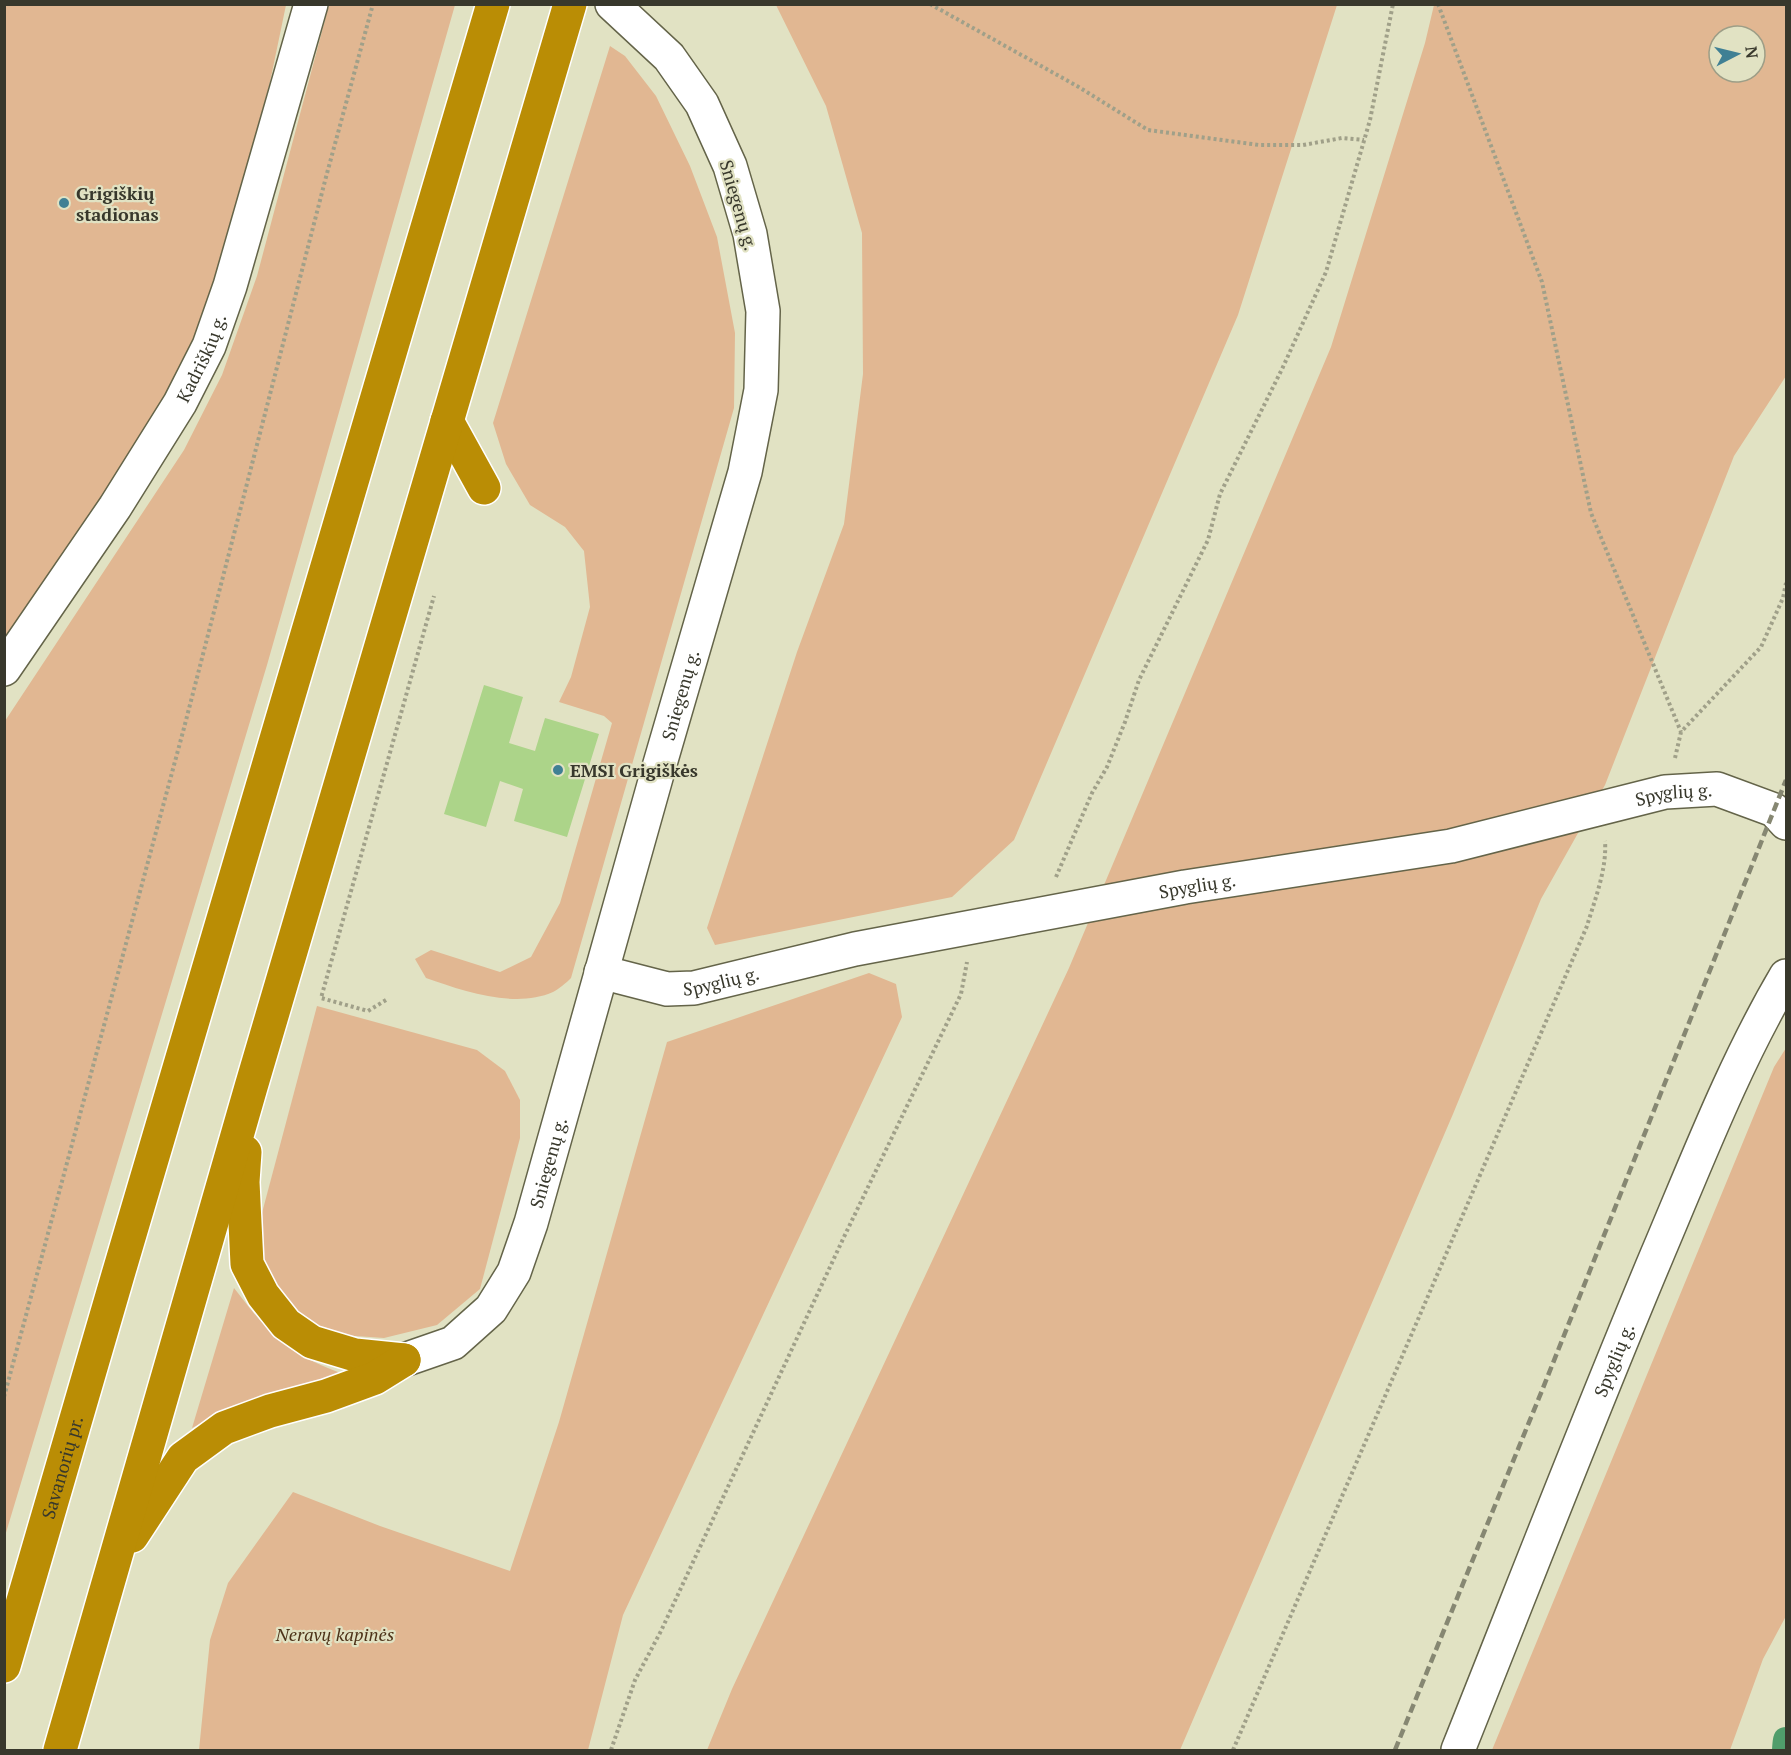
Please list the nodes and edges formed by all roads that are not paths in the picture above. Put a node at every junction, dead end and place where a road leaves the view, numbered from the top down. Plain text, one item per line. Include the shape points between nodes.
1 (311, 4) edge
2 (612, 4) edge
3 (492, 6) edge
4 (566, 18) edge
5 (447, 421) junction
6 (484, 488) dead end
7 (4, 669) edge
8 (1786, 823) edge
9 (601, 972) junction
10 (1786, 976) edge
11 (251, 1087) junction
12 (404, 1360) junction
13 (112, 1568) junction
14 (4, 1666) edge
15 (60, 1750) edge
16 (1458, 1750) edge

1 - 7 street, Kadriškių g. via 209,346 180,404 121,497
2 - 9 street, Sniegenų g. via 669,57 702,104 730,166 750,234 763,311 761,390 745,472
3 - 14 highway, Savanorių pr.
4 - 5 highway
5 - 6 highway
5 - 11 highway
8 - 9 street, Spyglių g. via 1774,810 1717,789 1665,792 1451,846 966,928 855,949 694,988 667,989
9 - 12 street, Sniegenų g. via 535,1211 514,1272 491,1309 453,1343
10 - 16 street, Spyglių g. via 1720,1105
11 - 12 highway via 243,1182 247,1264 263,1295 286,1324 312,1342 355,1355
11 - 13 highway
12 - 13 highway via 375,1378 224,1428 183,1458
13 - 15 highway

